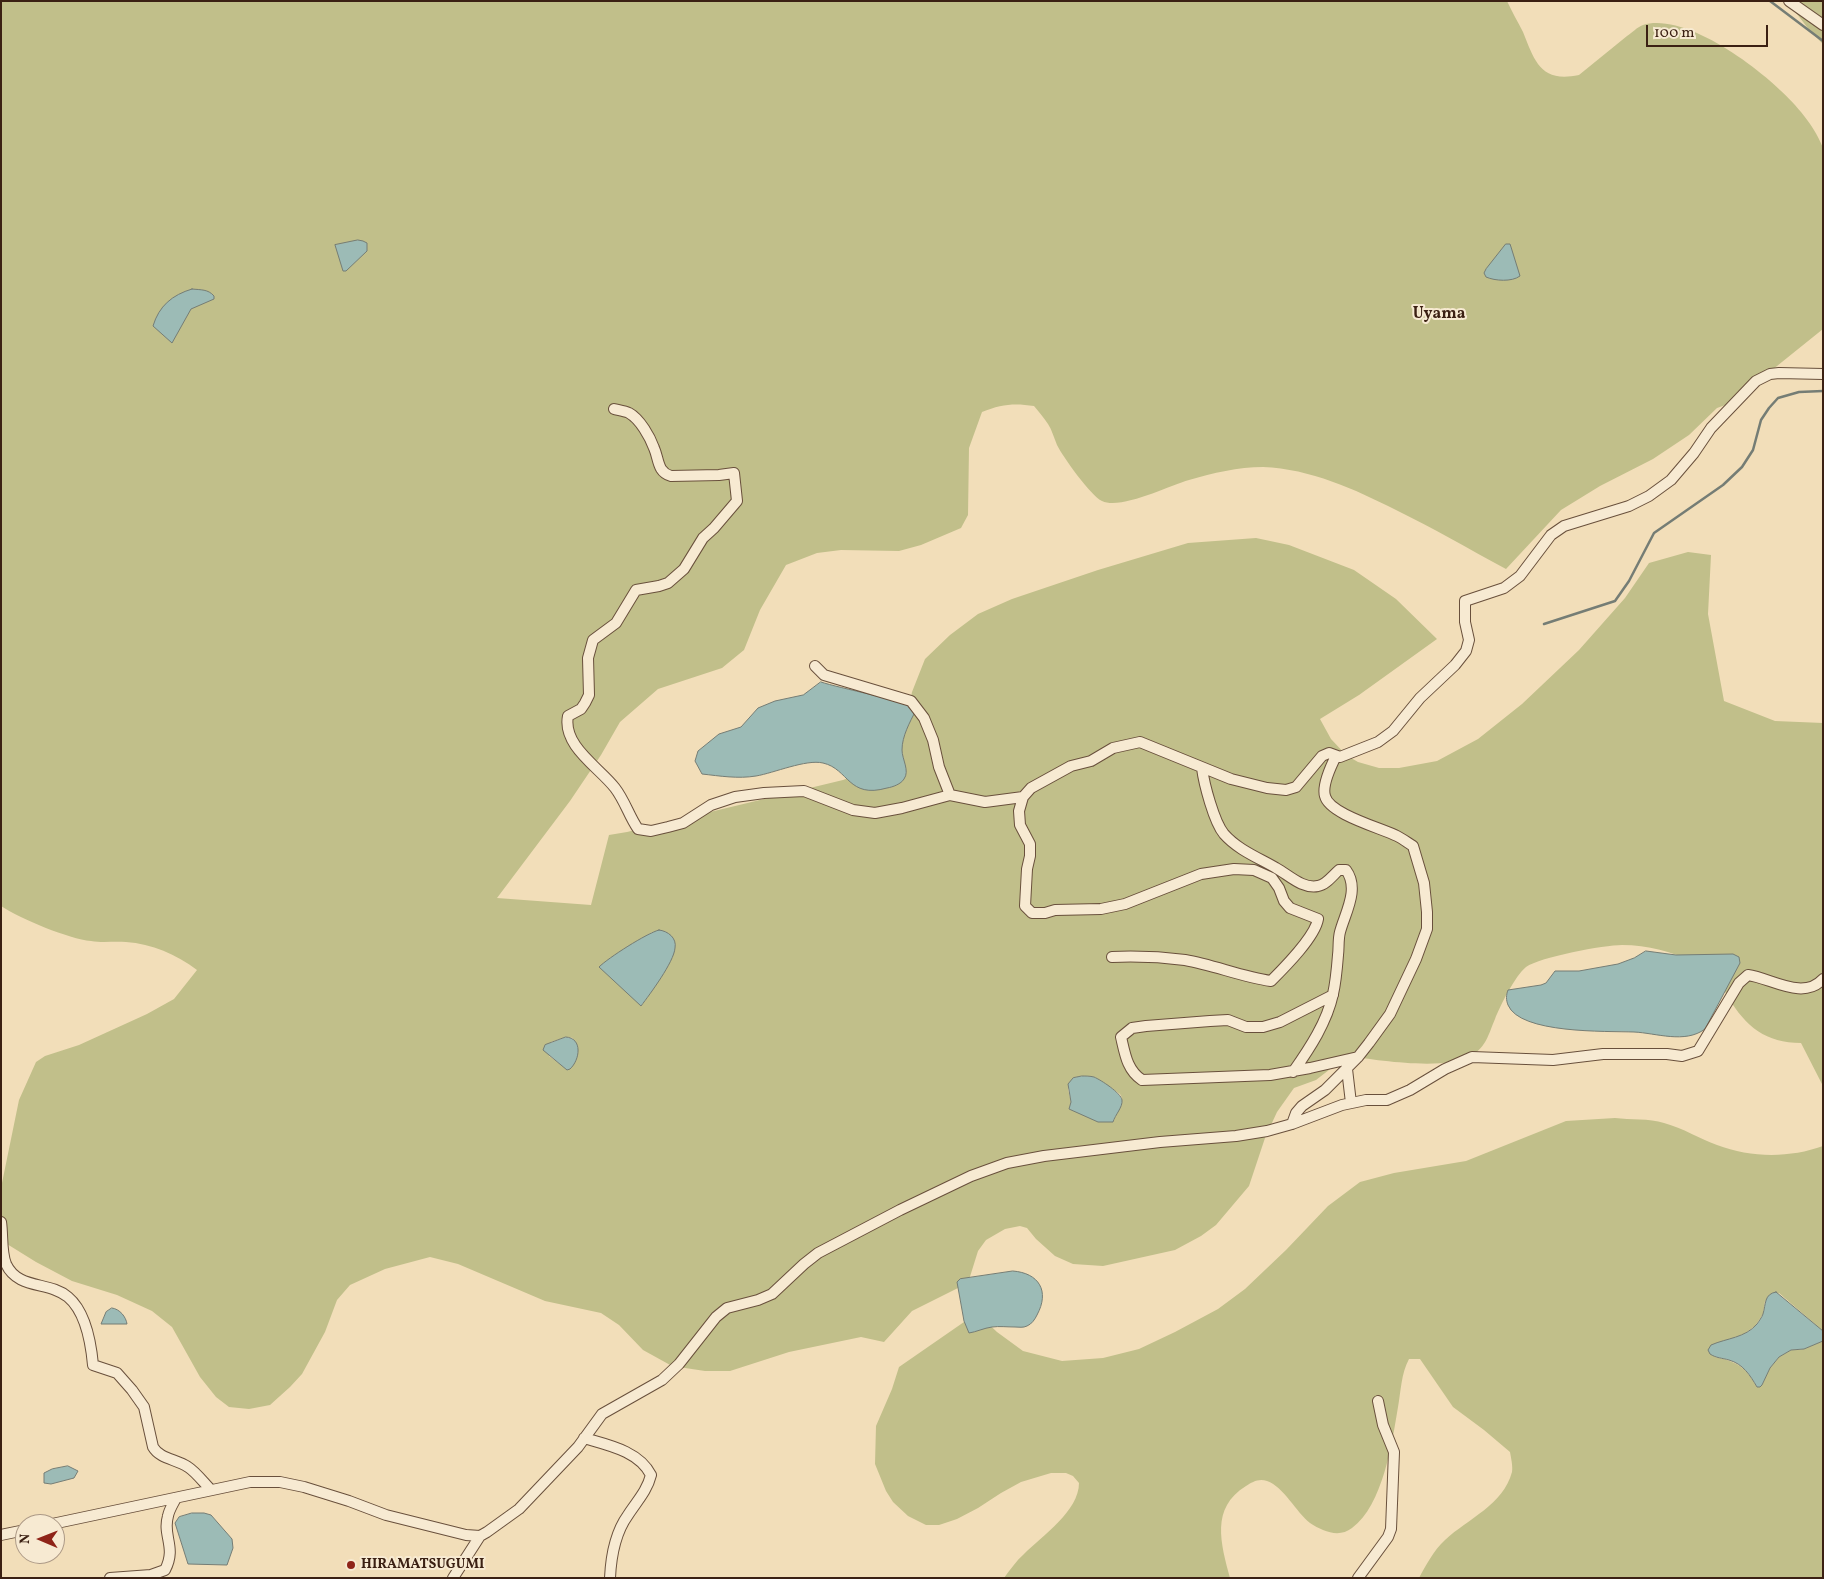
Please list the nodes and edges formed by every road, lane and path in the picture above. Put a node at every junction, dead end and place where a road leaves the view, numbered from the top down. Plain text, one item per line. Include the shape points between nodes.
1 (1789, 1) edge
2 (1823, 24) edge
3 (1823, 374) edge
4 (614, 409) dead end
5 (816, 666) dead end
6 (1336, 756) junction
7 (1202, 768) junction
8 (950, 795) junction
9 (1023, 797) junction
10 (1112, 957) dead end
11 (1823, 979) edge
12 (1333, 995) junction
13 (1358, 1057) junction
14 (1347, 1068) junction
15 (1293, 1072) junction
16 (1351, 1103) junction
17 (1292, 1124) junction
18 (1, 1222) edge
19 (1378, 1401) dead end
20 (584, 1438) junction
21 (211, 1490) junction
22 (176, 1498) junction
23 (65, 1521) edge
24 (15, 1532) edge
25 (1, 1535) edge
26 (480, 1536) junction
27 (110, 1578) edge
28 (453, 1578) edge
29 (610, 1578) edge
30 (1358, 1578) edge

1 - 2 street
3 - 6 street via 1779,372 1756,380 1711,428 1671,480 1629,506 1564,526 1551,535 1520,576 1504,588 1465,601 1469,640 1466,651 1455,665 1378,742
4 - 8 street via 628,412 637,420 666,475 734,473 737,501 703,538 684,569 668,583 636,590 616,623 594,640 588,658 585,704 568,716 571,736 582,755 616,789 638,829 668,828 683,823 711,805 764,793 804,791 853,810 875,813
5 - 8 street via 824,675 911,701 924,718
6 - 7 street via 1329,753 1322,756 1296,787 1286,790 1240,781
6 - 13 street via 1324,795 1327,802 1355,820 1414,846 1427,912 1427,929 1400,995
7 - 9 street via 1140,742 1113,748 1091,761 1071,766 1031,788
7 - 12 street via 1224,833 1256,858 1304,885 1318,886 1339,870 1346,870 1351,877 1351,899 1340,934
8 - 9 street via 985,802
9 - 10 street via 1020,825 1030,844 1025,906 1032,913 1102,909 1125,904 1201,874 1254,870 1272,878 1290,908 1318,918 1317,927 1271,981 1185,960
11 - 16 street via 1810,988 1791,988 1748,975 1739,983 1698,1051 1682,1056 1603,1054 1553,1060 1472,1057 1388,1100
12 - 15 street via 1311,1046
12 - 15 street via 1280,1022 1263,1027 1228,1020 1210,1021 1132,1028 1122,1037 1125,1056 1133,1074 1142,1080 1270,1076
13 - 14 street
13 - 15 street
14 - 16 street
14 - 17 street via 1325,1090 1302,1106
16 - 17 street
17 - 20 street via 1236,1136 1044,1156 1007,1163 971,1176 818,1253 772,1294 727,1308 662,1380 602,1414
18 - 21 street via 6,1264 14,1275 20,1281 67,1296 74,1303 84,1321 93,1365 116,1373 132,1390 144,1407 156,1452 190,1468
19 - 30 street via 1394,1452 1391,1529
20 - 26 street via 519,1508
20 - 29 street via 630,1454 646,1465 651,1475 645,1492 626,1517 616,1538
21 - 22 street
21 - 26 street via 250,1482 280,1482 386,1515 466,1536
22 - 23 street
22 - 27 street via 167,1517 171,1549 165,1570 151,1575
24 - 25 street
26 - 28 street

